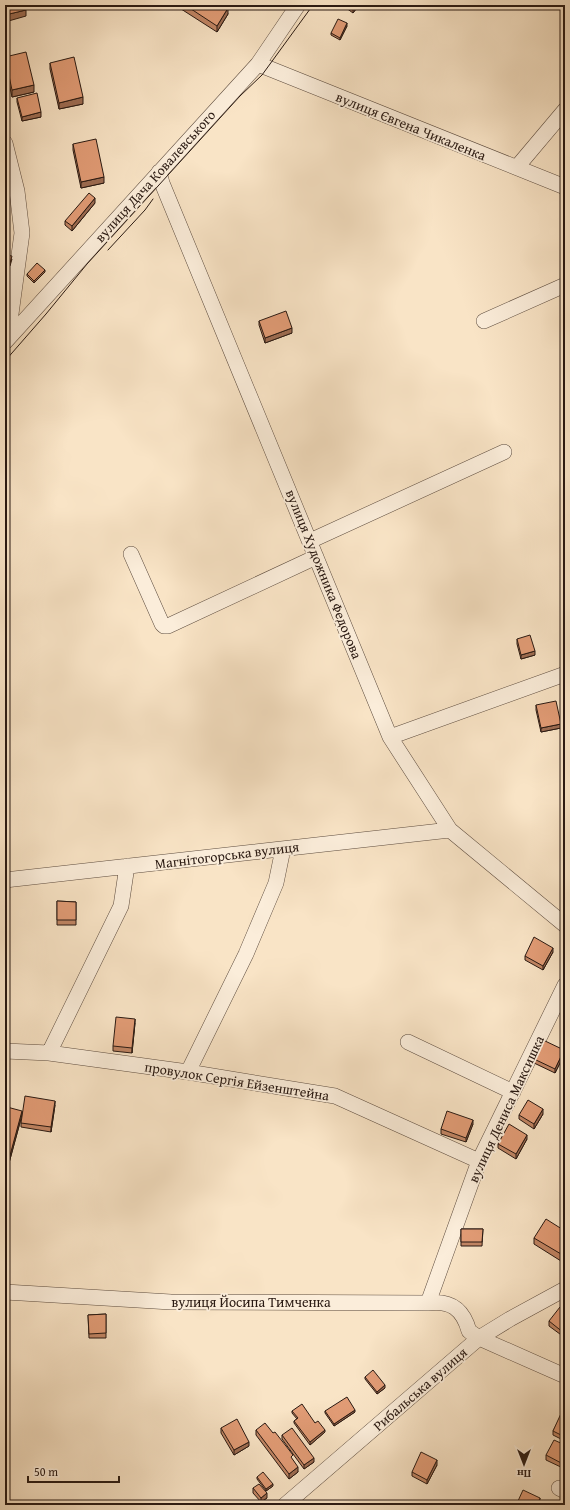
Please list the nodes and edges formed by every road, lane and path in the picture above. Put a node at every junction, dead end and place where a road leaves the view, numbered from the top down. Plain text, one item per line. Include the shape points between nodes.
1 (298, 5) edge
2 (258, 64) junction
3 (565, 110) edge
4 (5, 143) edge
5 (517, 168) junction
6 (159, 172) junction
7 (565, 186) edge
8 (565, 285) edge
9 (484, 321) dead end
10 (5, 333) edge
11 (5, 342) edge
12 (504, 452) dead end
13 (310, 541) junction
14 (131, 554) dead end
15 (316, 557) junction
16 (565, 674) edge
17 (390, 737) junction
18 (450, 830) junction
19 (283, 849) junction
20 (126, 866) junction
21 (5, 880) edge
22 (565, 925) edge
23 (565, 985) edge
24 (408, 1042) dead end
25 (5, 1051) edge
26 (49, 1053) junction
27 (188, 1072) junction
28 (513, 1092) junction
29 (479, 1161) junction
30 (565, 1289) edge
31 (5, 1292) edge
32 (428, 1303) junction
33 (479, 1338) junction
34 (565, 1376) edge
35 (285, 1505) edge

1 - 2 street, вулиця Дача Ковалевського
2 - 5 street, вулиця Євгена Чикаленка
2 - 6 street, вулиця Дача Ковалевського
3 - 5 street
4 - 10 street via 17,191 22,233 11,314
5 - 7 street, вулиця Євгена Чикаленка
6 - 11 street, вулиця Дача Ковалевського
6 - 13 street, вулиця Художника Федорова
8 - 9 street
12 - 13 street
13 - 15 street, вулиця Художника Федорова
14 - 15 street via 164,626
15 - 17 street, вулиця Художника Федорова
16 - 17 street
17 - 18 street, вулиця Художника Федорова
18 - 19 street, Магнітогорська вулиця
18 - 22 street, вулиця Художника Федорова
19 - 20 street, Магнітогорська вулиця
19 - 27 street via 276,883 246,954
20 - 21 street, Магнітогорська вулиця
20 - 26 street via 121,906
23 - 28 street, вулиця Дениса Максишка
24 - 28 street
25 - 26 street, провулок Сергія Ейзенштейна
26 - 27 street, провулок Сергія Ейзенштейна
27 - 29 street, провулок Сергія Ейзенштейна via 335,1096
28 - 29 street, вулиця Дениса Максишка
29 - 32 street, вулиця Дениса Максишка
30 - 33 street, Рибальська вулиця
31 - 32 street, вулиця Йосипа Тимченка via 171,1302
32 - 33 street, вулиця Йосипа Тимченка via 447,1303 455,1307 464,1318 469,1331
33 - 34 street
33 - 35 street, Рибальська вулиця

